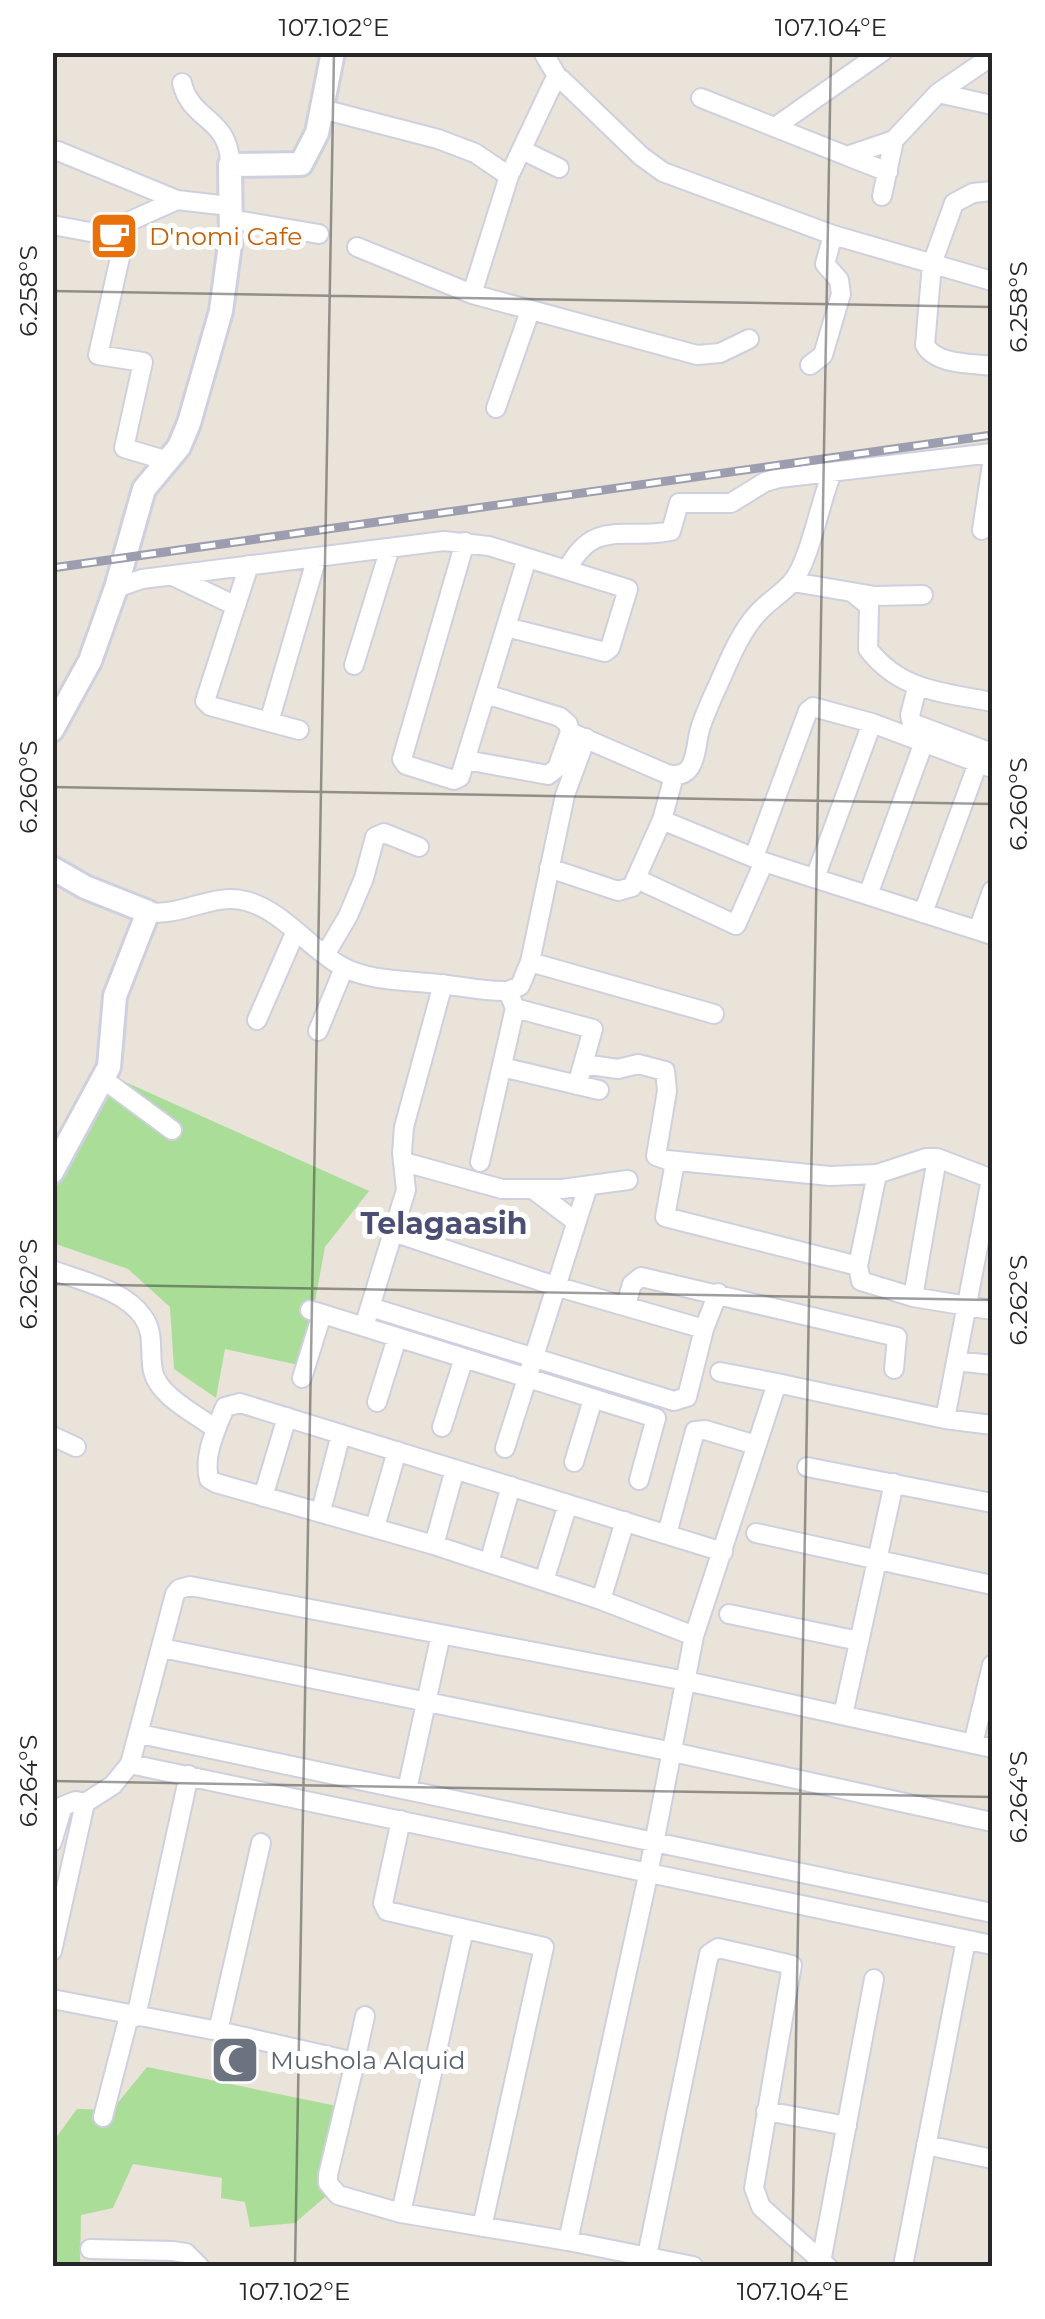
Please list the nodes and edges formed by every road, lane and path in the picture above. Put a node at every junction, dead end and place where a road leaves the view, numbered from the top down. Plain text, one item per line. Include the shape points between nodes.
1 (333, 52) edge
2 (543, 52) edge
3 (882, 52) edge
4 (992, 56) edge
5 (558, 78) junction
6 (182, 83) dead end
7 (938, 93) junction
8 (701, 98) dead end
9 (992, 105) edge
10 (322, 109) junction
11 (775, 127) junction
12 (894, 140) junction
13 (522, 150) junction
14 (58, 151) dead end
15 (847, 156) junction
16 (230, 164) junction
17 (559, 168) dead end
18 (888, 172) junction
19 (508, 176) junction
20 (992, 192) edge
21 (882, 196) dead end
22 (177, 200) junction
23 (230, 213) junction
24 (128, 222) junction
25 (52, 225) edge
26 (319, 234) dead end
27 (834, 236) junction
28 (357, 247) dead end
29 (932, 264) junction
30 (992, 282) edge
31 (472, 294) junction
32 (530, 311) junction
33 (749, 339) dead end
34 (810, 365) dead end
35 (992, 366) edge
36 (496, 408) dead end
37 (992, 452) edge
38 (168, 462) junction
39 (992, 464) edge
40 (832, 472) junction
41 (982, 530) dead end
42 (465, 542) junction
43 (390, 548) junction
44 (317, 557) junction
45 (526, 558) junction
46 (249, 565) junction
47 (566, 570) junction
48 (171, 575) junction
49 (793, 582) junction
50 (116, 588) junction
51 (853, 593) junction
52 (923, 594) dead end
53 (236, 606) junction
54 (506, 627) junction
55 (354, 665) dead end
56 (917, 688) junction
57 (486, 694) junction
58 (992, 702) edge
59 (269, 722) junction
60 (872, 723) junction
61 (52, 730) edge
62 (299, 730) dead end
63 (578, 735) junction
64 (924, 742) junction
65 (466, 760) junction
66 (988, 761) edge
67 (674, 776) junction
68 (662, 820) junction
69 (419, 847) dead end
70 (759, 860) junction
71 (52, 868) edge
72 (549, 868) junction
73 (815, 878) junction
74 (637, 879) junction
75 (992, 891) edge
76 (868, 895) junction
77 (148, 912) junction
78 (923, 913) junction
79 (985, 932) edge
80 (295, 933) junction
81 (324, 955) junction
82 (530, 962) junction
83 (344, 968) junction
84 (442, 984) junction
85 (511, 1000) junction
86 (714, 1014) dead end
87 (257, 1020) dead end
88 (318, 1031) dead end
89 (582, 1064) junction
90 (502, 1067) junction
91 (104, 1079) junction
92 (576, 1085) junction
93 (598, 1090) dead end
94 (172, 1130) dead end
95 (937, 1158) junction
96 (404, 1162) junction
97 (480, 1162) dead end
98 (675, 1162) junction
99 (52, 1172) edge
100 (877, 1174) junction
101 (992, 1179) edge
102 (628, 1180) dead end
103 (588, 1186) junction
104 (534, 1190) junction
105 (575, 1220) junction
106 (393, 1232) junction
107 (858, 1266) junction
108 (52, 1270) edge
109 (555, 1286) junction
110 (718, 1292) junction
111 (913, 1296) junction
112 (626, 1305) junction
113 (967, 1306) junction
114 (370, 1307) junction
115 (992, 1310) edge
116 (364, 1327) junction
117 (704, 1329) junction
118 (397, 1338) junction
119 (464, 1358) junction
120 (532, 1358) junction
121 (956, 1361) junction
122 (992, 1364) edge
123 (894, 1369) dead end
124 (720, 1372) dead end
125 (302, 1378) dead end
126 (526, 1378) junction
127 (776, 1383) junction
128 (594, 1399) junction
129 (377, 1402) dead end
130 (287, 1418) junction
131 (945, 1419) junction
132 (992, 1425) edge
133 (442, 1427) dead end
134 (216, 1429) junction
135 (341, 1434) junction
136 (52, 1436) edge
137 (756, 1445) junction
138 (76, 1447) dead end
139 (504, 1448) dead end
140 (398, 1452) junction
141 (574, 1462) dead end
142 (807, 1467) dead end
143 (456, 1469) junction
144 (639, 1480) dead end
145 (894, 1483) junction
146 (510, 1486) junction
147 (263, 1497) junction
148 (992, 1503) edge
149 (568, 1504) junction
150 (321, 1512) junction
151 (625, 1522) junction
152 (375, 1526) junction
153 (667, 1534) junction
154 (756, 1534) dead end
155 (434, 1545) junction
156 (724, 1552) junction
157 (876, 1561) junction
158 (489, 1563) junction
159 (544, 1581) junction
160 (992, 1586) edge
161 (601, 1600) junction
162 (729, 1614) dead end
163 (442, 1634) junction
164 (694, 1636) junction
165 (859, 1641) junction
166 (162, 1648) junction
167 (992, 1668) edge
168 (686, 1681) junction
169 (426, 1702) junction
170 (843, 1715) junction
171 (140, 1734) junction
172 (973, 1744) junction
173 (992, 1748) edge
174 (672, 1752) junction
175 (130, 1764) junction
176 (190, 1775) junction
177 (408, 1790) junction
178 (85, 1803) junction
179 (58, 1805) edge
180 (401, 1820) junction
181 (992, 1822) edge
182 (655, 1840) junction
183 (52, 1842) edge
184 (261, 1844) dead end
185 (649, 1871) junction
186 (992, 1913) edge
187 (464, 1929) junction
188 (966, 1940) junction
189 (992, 1945) edge
190 (52, 1951) edge
191 (874, 1979) dead end
192 (52, 1999) edge
193 (132, 2016) junction
194 (366, 2016) dead end
195 (218, 2031) junction
196 (355, 2062) junction
197 (766, 2110) junction
198 (103, 2117) dead end
199 (846, 2126) junction
200 (926, 2144) junction
201 (992, 2159) edge
202 (401, 2213) junction
203 (482, 2227) junction
204 (568, 2241) junction
205 (90, 2249) dead end
206 (647, 2256) junction
207 (824, 2264) edge
208 (198, 2266) edge
209 (693, 2266) edge
210 (903, 2266) edge

1 - 10 street
2 - 5 street
3 - 11 street
4 - 7 street
5 - 13 street
5 - 27 street via 663,172
6 - 16 street via 187,98 228,142
7 - 9 street
7 - 12 street
8 - 11 street
10 - 16 street via 301,164
10 - 19 street via 438,138
11 - 15 street
12 - 15 street
12 - 18 street
13 - 17 street
13 - 19 street
14 - 22 street
15 - 18 street
16 - 23 street
18 - 21 street
19 - 31 street
20 - 29 street via 954,202
22 - 23 street
22 - 24 street
23 - 26 street
23 - 38 street via 219,326 184,438
24 - 25 street via 86,233
24 - 38 street via 98,356 143,362 124,448
27 - 29 street
27 - 34 street via 825,264 841,294 823,355
28 - 31 street
29 - 30 street
29 - 35 street via 927,350
31 - 32 street
32 - 33 street via 697,355 720,354
32 - 36 street
37 - 40 street
38 - 50 street via 144,489
39 - 41 street
40 - 47 street via 772,480 731,503 678,503 671,531 600,535 581,546
40 - 49 street
42 - 43 street
42 - 45 street
42 - 65 street via 402,758 456,780
43 - 44 street
43 - 55 street
44 - 46 street
44 - 59 street
45 - 47 street
45 - 54 street
46 - 48 street
46 - 53 street
47 - 54 street via 627,588 608,650 594,652
48 - 50 street
48 - 53 street
49 - 51 street
49 - 67 street via 746,629 709,706 696,758
50 - 61 street via 90,661
51 - 52 street
51 - 56 street via 870,606 868,649
53 - 59 street via 205,700
54 - 57 street
56 - 58 street
56 - 66 street via 912,723
57 - 63 street via 560,717
57 - 65 street
59 - 62 street
60 - 64 street
60 - 70 street via 818,707 808,711
60 - 73 street
63 - 65 street via 548,775
63 - 67 street
63 - 72 street
64 - 66 street
64 - 76 street
66 - 78 street
67 - 68 street
68 - 70 street
68 - 74 street
69 - 81 street via 384,833 374,837 348,916
70 - 73 street
70 - 74 street via 736,924
71 - 77 street
72 - 74 street via 618,890
72 - 82 street
73 - 76 street
75 - 79 street
76 - 78 street
77 - 80 street via 167,915 240,899 258,904
77 - 91 street via 115,996
78 - 79 street
80 - 81 street
80 - 87 street
81 - 83 street
82 - 85 street
82 - 86 street
83 - 84 street
83 - 88 street
84 - 85 street
84 - 96 street via 404,1128
85 - 89 street via 593,1029
85 - 90 street
89 - 92 street
89 - 98 street via 665,1071 656,1156
90 - 92 street
90 - 97 street
91 - 94 street
91 - 99 street
92 - 93 street
95 - 100 street
95 - 101 street
95 - 111 street
96 - 104 street via 502,1189
96 - 106 street via 406,1190
98 - 100 street
98 - 107 street via 665,1217
100 - 107 street
101 - 113 street
102 - 103 street
103 - 104 street
103 - 105 street
104 - 105 street
105 - 109 street
106 - 109 street
106 - 114 street
107 - 111 street via 864,1283
108 - 134 street via 138,1310 149,1328 156,1380
109 - 112 street
109 - 120 street
110 - 112 street via 642,1277 632,1284
110 - 117 street
110 - 123 street via 897,1337
111 - 113 street
112 - 117 street
113 - 115 street
113 - 121 street
114 - 116 street
114 - 120 street
116 - 118 street
116 - 125 street via 316,1312
117 - 120 street via 686,1396 678,1402
118 - 119 street
118 - 129 street
119 - 126 street
119 - 133 street
120 - 126 street
121 - 122 street
121 - 131 street
124 - 127 street
126 - 128 street
126 - 139 street
127 - 131 street
127 - 137 street
128 - 141 street
128 - 144 street via 657,1419
130 - 134 street via 231,1404
130 - 135 street
130 - 147 street
131 - 132 street
134 - 147 street via 209,1479
135 - 140 street
135 - 150 street
136 - 138 street
137 - 153 street via 695,1431
137 - 156 street
140 - 143 street
140 - 152 street
142 - 145 street
143 - 146 street
143 - 155 street
145 - 148 street
145 - 157 street
146 - 149 street
146 - 158 street
147 - 150 street
149 - 151 street
149 - 159 street
150 - 152 street
151 - 153 street
151 - 161 street
152 - 155 street
153 - 156 street
154 - 157 street
155 - 158 street
156 - 164 street
157 - 160 street
157 - 165 street
158 - 159 street
159 - 161 street
161 - 164 street
162 - 165 street
163 - 166 street via 190,1586 175,1594
163 - 168 street
163 - 169 street
164 - 168 street
165 - 170 street
166 - 169 street
166 - 171 street
167 - 172 street
168 - 170 street
168 - 174 street
169 - 174 street
169 - 177 street
170 - 172 street
171 - 175 street
171 - 177 street
172 - 173 street
174 - 181 street
174 - 182 street
175 - 176 street
175 - 178 street
176 - 180 street
176 - 193 street
177 - 182 street
178 - 179 street
178 - 190 street
179 - 183 street
180 - 185 street
180 - 187 street via 384,1909
182 - 185 street
182 - 186 street
184 - 195 street
185 - 188 street
185 - 204 street
187 - 202 street
187 - 203 street via 544,1947
188 - 189 street
188 - 200 street
191 - 199 street
192 - 193 street
193 - 195 street
193 - 198 street
194 - 196 street
195 - 196 street
196 - 202 street via 328,2183 338,2195
197 - 199 street
197 - 206 street via 792,1965 712,1950
197 - 207 street via 756,2200
199 - 207 street
200 - 201 street
200 - 210 street
202 - 203 street
203 - 204 street
204 - 206 street
205 - 208 street via 174,2251
206 - 209 street

